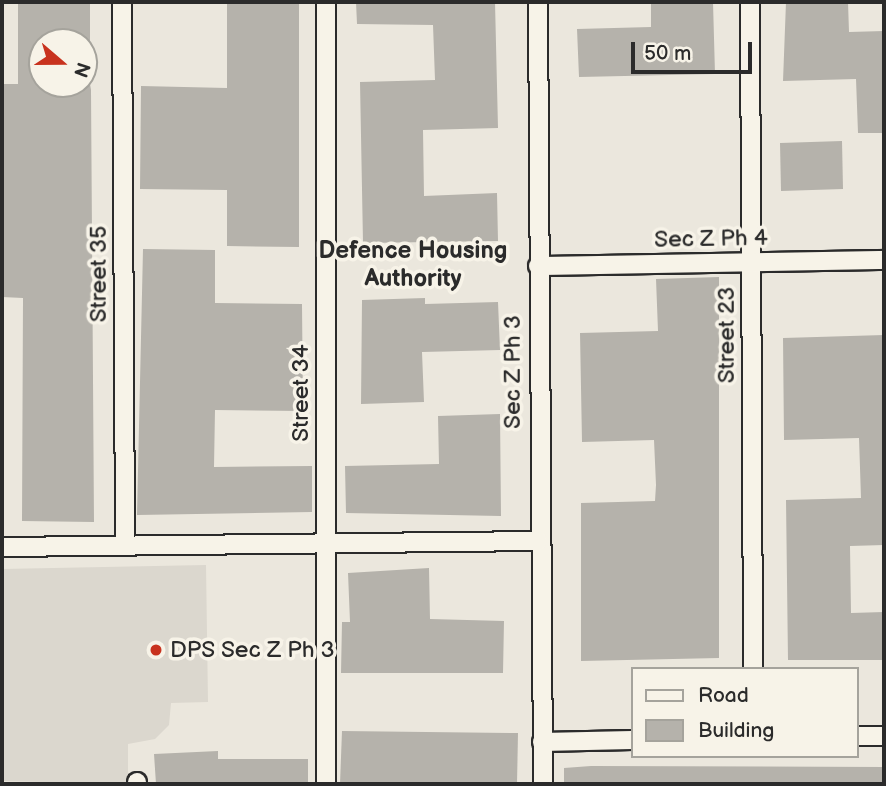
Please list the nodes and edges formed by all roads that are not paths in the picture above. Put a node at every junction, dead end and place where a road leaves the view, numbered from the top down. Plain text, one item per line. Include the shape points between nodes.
1 (122, 2) edge
2 (326, 2) edge
3 (538, 2) edge
4 (750, 2) edge
5 (884, 260) edge
6 (751, 262) junction
7 (538, 266) junction
8 (538, 541) junction
9 (325, 544) junction
10 (125, 545) junction
11 (2, 547) edge
12 (753, 667) edge
13 (858, 736) edge
14 (884, 736) edge
15 (630, 740) edge
16 (542, 743) junction
17 (326, 784) edge
18 (543, 784) edge

1 - 10 street, Street 35
2 - 9 street, Street 34
3 - 7 street, Sec Z Ph 3
4 - 6 street, Street 23
5 - 6 street, Sec Z Ph 4
6 - 7 street, Sec Z Ph 4
6 - 12 street, Street 23
7 - 8 street, Sec Z Ph 3
8 - 9 street
8 - 16 street, Sec Z Ph 3
9 - 10 street
9 - 17 street, Street 34
10 - 11 street
13 - 14 street
15 - 16 street
16 - 18 street, Sec Z Ph 3

